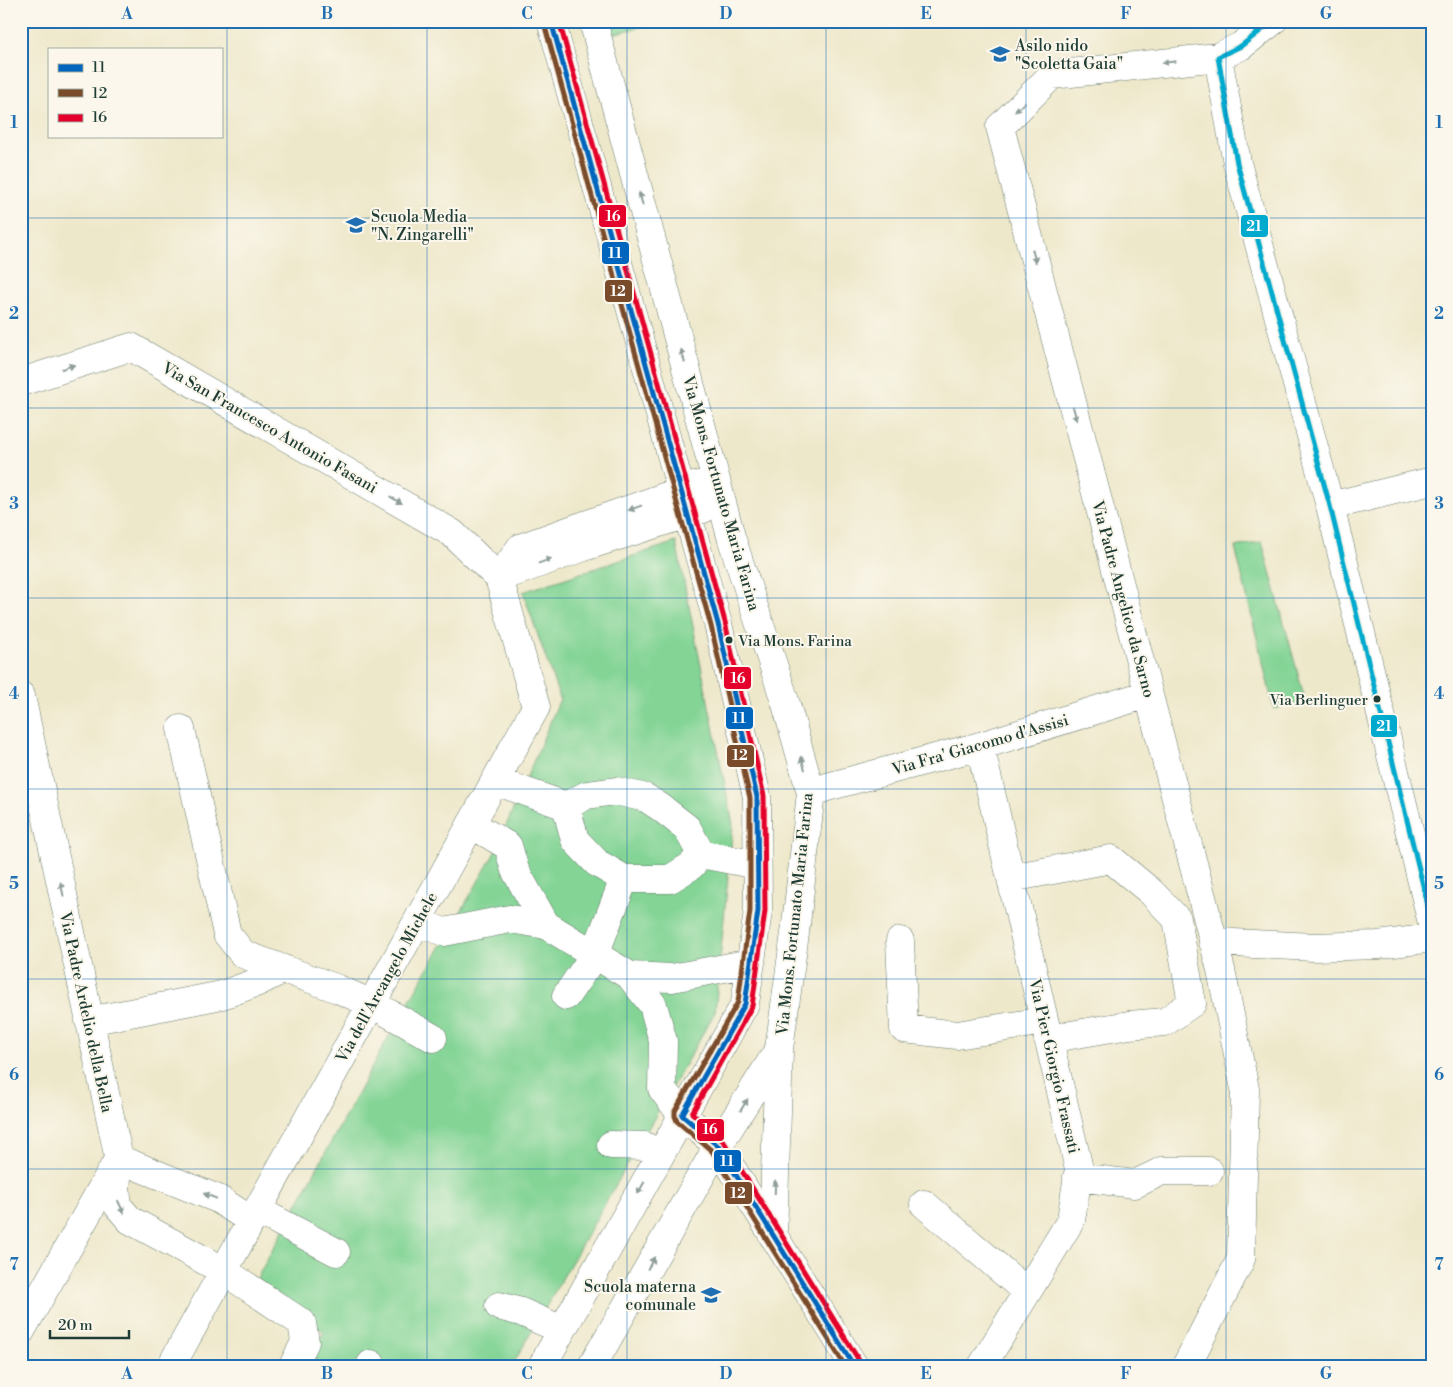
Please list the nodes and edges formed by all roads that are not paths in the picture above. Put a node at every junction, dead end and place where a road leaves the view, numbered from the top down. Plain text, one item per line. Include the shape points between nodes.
1 (551, 21) edge
2 (593, 21) edge
3 (1273, 21) edge
4 (1218, 57) junction
5 (21, 382) edge
6 (1432, 481) edge
7 (719, 491) junction
8 (684, 502) junction
9 (1330, 506) junction
10 (499, 578) junction
11 (1148, 694) junction
12 (21, 696) edge
13 (182, 729) dead end
14 (980, 746) junction
15 (495, 781) junction
16 (811, 793) junction
17 (566, 806) junction
18 (471, 824) junction
19 (701, 854) junction
20 (1425, 863) edge
21 (757, 865) junction
22 (1011, 878) junction
23 (624, 879) junction
24 (1431, 921) edge
25 (417, 922) junction
26 (546, 925) junction
27 (900, 941) dead end
28 (1213, 942) junction
29 (595, 954) junction
30 (750, 963) junction
31 (284, 968) junction
32 (630, 976) junction
33 (566, 996) dead end
34 (372, 1004) junction
35 (89, 1021) junction
36 (1046, 1030) junction
37 (434, 1038) dead end
38 (779, 1049) junction
39 (682, 1116) junction
40 (611, 1146) dead end
41 (718, 1146) junction
42 (660, 1155) junction
43 (119, 1159) junction
44 (1209, 1171) dead end
45 (1077, 1177) junction
46 (924, 1204) dead end
47 (255, 1215) junction
48 (773, 1236) junction
49 (336, 1252) dead end
50 (224, 1271) junction
51 (1026, 1292) junction
52 (499, 1306) dead end
53 (562, 1330) junction
54 (21, 1331) edge
55 (171, 1366) edge
56 (293, 1366) edge
57 (542, 1366) edge
58 (592, 1366) edge
59 (854, 1366) edge
60 (982, 1366) edge
61 (1186, 1366) edge

1 - 8 street
7 -> 2 street, Via Mons. Fortunato Maria Farina
3 - 4 street, Via Padre Angelico da Sarno via 1241,46
4 - 9 street via 1237,163
4 -> 11 street, Via Padre Angelico da Sarno via 1052,75 1000,127
5 -> 10 street, Via San Francesco Antonio Fasani via 131,347 452,533
6 - 9 street
7 - 8 street
16 -> 7 street, Via Mons. Fortunato Maria Farina
8 - 10 street via 520,548
8 - 21 street via 718,624 757,797
9 - 20 street
10 - 15 street, Via dell'Arcangelo Michele via 536,707
11 - 14 street, Via Fra' Giacomo d'Assisi
11 - 28 street, Via Padre Angelico da Sarno
35 -> 12 street, Via Padre Ardelio della Bella
13 - 31 street via 227,934 243,954
14 - 16 street, Via Fra' Giacomo d'Assisi
14 - 22 street, Via Pier Giorgio Frassati
15 - 17 street
15 - 18 street, Via dell'Arcangelo Michele
16 - 38 street, Via Mons. Fortunato Maria Farina
17 - 19 street via 587,795 616,791 646,798 687,828
17 - 23 street via 575,840 597,863
18 - 25 street, Via dell'Arcangelo Michele
18 - 26 street via 508,846 515,870
19 - 21 street
19 - 23 street via 691,866 670,879
20 - 24 street
21 - 30 street via 758,911
22 - 36 street, Via Pier Giorgio Frassati
22 - 36 street via 1111,859 1178,919 1192,1003 1165,1022
23 - 29 street
24 - 28 street via 1378,945 1314,948
25 - 26 street via 444,932 510,919
25 - 34 street, Via dell'Arcangelo Michele
26 - 29 street
27 - 36 street via 904,1029 957,1035
28 - 61 street, Via Padre Angelico da Sarno via 1245,1089 1241,1258
29 - 32 street
29 - 33 street
30 - 32 street via 672,978
30 - 39 street via 745,1004
31 - 34 street
31 - 35 street via 222,995
32 - 39 street via 653,1005 662,1041 662,1089
34 - 37 street
34 - 47 street, Via dell'Arcangelo Michele
35 - 43 street, Via Padre Ardelio della Bella
36 - 45 street, Via Pier Giorgio Frassati via 1079,1169
41 -> 38 street, Via Mons. Fortunato Maria Farina
48 -> 38 street
39 - 41 street
39 - 42 street
40 - 42 street via 644,1146
41 - 48 street
58 -> 41 street, Via Mons. Fortunato Maria Farina
42 -> 53 street
47 -> 43 street
43 -> 50 street, Via Padre Ardelio della Bella via 118,1206 130,1220
43 - 54 street
44 - 45 street via 1162,1171 1135,1184
45 - 51 street, Via Pier Giorgio Frassati via 1071,1220
46 - 51 street
47 - 49 street
47 - 50 street, Via dell'Arcangelo Michele
48 - 59 street
50 - 55 street, Via dell'Arcangelo Michele
50 - 56 street, Via Padre Ardelio della Bella via 302,1323 305,1342
51 - 60 street, Via Pier Giorgio Frassati
52 - 53 street
53 - 57 street

